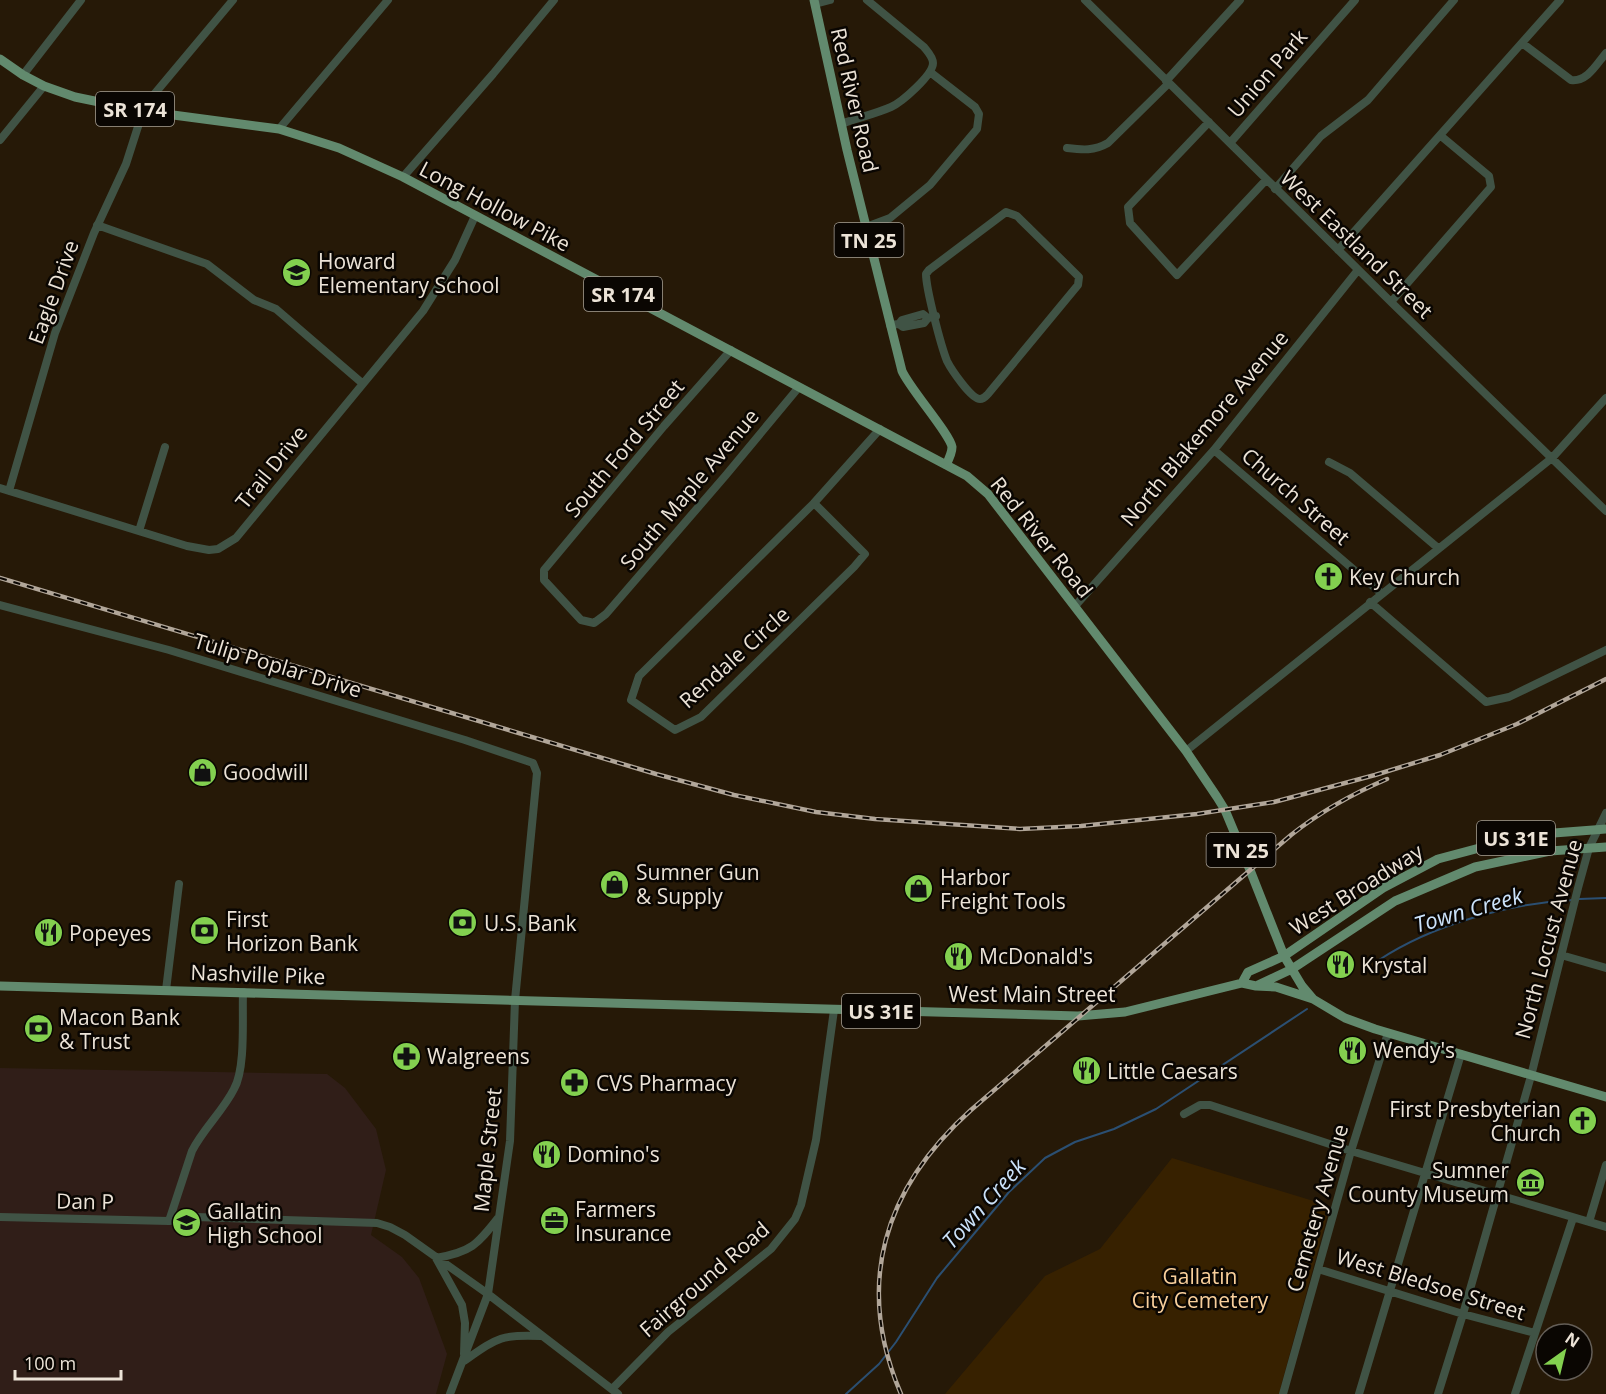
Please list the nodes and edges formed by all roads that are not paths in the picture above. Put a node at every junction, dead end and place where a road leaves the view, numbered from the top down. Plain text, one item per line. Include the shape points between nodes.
1 (81, 0) edge
2 (233, 0) edge
3 (388, 0) edge
4 (553, 0) edge
5 (830, 0) edge
6 (867, 0) edge
7 (1085, 0) edge
8 (1240, 0) edge
9 (1355, 0) edge
10 (1454, 0) edge
11 (1560, 0) edge
12 (814, 2) edge
13 (1522, 43) junction
14 (1606, 53) edge
15 (0, 58) edge
16 (930, 72) junction
17 (23, 75) junction
18 (1167, 82) junction
19 (44, 86) junction
20 (143, 111) junction
21 (1209, 122) junction
22 (841, 124) junction
23 (279, 129) junction
24 (1441, 136) junction
25 (0, 140) edge
26 (1230, 143) junction
27 (1066, 148) dead end
28 (403, 177) junction
29 (1266, 180) junction
30 (1275, 189) junction
31 (475, 216) junction
32 (97, 225) junction
33 (866, 227) junction
34 (1338, 250) junction
35 (1358, 270) junction
36 (1391, 302) junction
37 (932, 317) junction
38 (894, 324) junction
39 (731, 350) junction
40 (362, 383) junction
41 (799, 387) junction
42 (1606, 398) edge
43 (880, 429) junction
44 (165, 447) dead end
45 (1214, 450) junction
46 (1552, 458) junction
47 (1329, 462) dead end
48 (946, 465) junction
49 (0, 488) edge
50 (9, 491) junction
51 (814, 503) junction
52 (1606, 511) edge
53 (139, 531) junction
54 (1438, 548) junction
55 (1381, 593) junction
56 (1370, 602) junction
57 (0, 605) edge
58 (1074, 606) junction
59 (606, 614) joint
60 (1606, 650) edge
61 (1186, 751) junction
62 (537, 773) joint
63 (1606, 813) edge
64 (1601, 829) edge
65 (1606, 847) edge
66 (1589, 848) junction
67 (1429, 864) junction
68 (1439, 881) junction
69 (179, 884) dead end
70 (1561, 955) junction
71 (1284, 956) junction
72 (1606, 968) edge
73 (1292, 969) junction
74 (1242, 982) junction
75 (0, 986) edge
76 (1256, 986) junction
77 (166, 990) junction
78 (243, 992) junction
79 (1313, 999) junction
80 (515, 1000) junction
81 (834, 1010) junction
82 (1388, 1033) junction
83 (1461, 1054) junction
84 (1531, 1076) junction
85 (1606, 1097) edge
86 (1184, 1114) dead end
87 (1351, 1151) junction
88 (1606, 1165) edge
89 (1424, 1172) junction
90 (1496, 1195) junction
91 (0, 1217) edge
92 (499, 1217) junction
93 (1573, 1218) junction
94 (169, 1221) junction
95 (1589, 1222) junction
96 (1606, 1227) edge
97 (436, 1258) junction
98 (1318, 1269) junction
99 (1391, 1292) junction
100 (488, 1294) junction
101 (1463, 1314) junction
102 (1539, 1322) edge
103 (1534, 1333) edge
104 (541, 1336) junction
105 (1534, 1336) edge
106 (463, 1361) junction
107 (615, 1391) edge
108 (450, 1394) edge
109 (1283, 1394) edge
110 (1359, 1394) edge
111 (1438, 1394) edge
112 (1515, 1394) edge

1 - 17 street
2 - 20 street, Eagle Drive
3 - 23 street
4 - 28 street
5 - 12 street
6 - 16 street via 932,56
7 - 18 street, West Eastland Street
8 - 18 street
9 - 26 street, Union Park
10 - 30 street via 1368,100 1321,136
11 - 13 street
12 - 22 main road, Red River Road / TN 25
13 - 14 street via 1571,80 1578,81
13 - 24 street
15 - 17 main road, Long Hollow Pike / SR 174
16 - 22 street via 893,106
16 - 33 street via 975,107 979,114 977,129 917,197 890,218
17 - 19 main road, Long Hollow Pike / SR 174
18 - 21 street, West Eastland Street
18 - 27 street via 1108,143 1086,151
19 - 20 main road, Long Hollow Pike / SR 174 via 75,97
19 - 25 street
20 - 23 main road, Long Hollow Pike / SR 174
20 - 32 street, Eagle Drive via 126,164
21 - 26 street, West Eastland Street
21 - 29 street via 1128,207 1130,223 1177,274
22 - 33 main road, Red River Road / TN 25
23 - 28 main road, Long Hollow Pike / SR 174 via 339,148
24 - 34 street
24 - 36 street via 1489,176 1491,187
26 - 29 street, West Eastland Street
28 - 31 main road, Long Hollow Pike / SR 174
29 - 30 street, West Eastland Street
30 - 34 street, West Eastland Street
31 - 39 main road, Long Hollow Pike / SR 174
31 - 40 street, Trail Drive via 455,260 423,311
32 - 40 street via 207,264 254,300 276,309
32 - 50 street, Eagle Drive via 55,333
33 - 38 main road, Red River Road / TN 25
34 - 35 street, West Eastland Street
35 - 36 street, West Eastland Street
35 - 45 street, North Blakemore Avenue
36 - 46 street, West Eastland Street
37 - 37 street via 926,274 1006,212 1017,216 1079,277 1078,285 984,398 974,396 954,373
37 - 38 street via 924,323 903,327
38 - 48 main road, Red River Road / TN 25 via 907,382 950,439 952,450
39 - 41 main road, Long Hollow Pike / SR 174
39 - 59 street, South Ford Street via 544,570 544,580 581,620 594,623
40 - 53 street, Trail Drive via 236,538 224,547 210,550
41 - 43 main road, Long Hollow Pike / SR 174
41 - 59 street, South Maple Avenue
42 - 46 street
43 - 48 main road, Long Hollow Pike / SR 174
43 - 51 street, Rendale Circle
44 - 53 street
45 - 55 street, Church Street
45 - 58 street, North Blakemore Avenue
46 - 52 street, West Eastland Street
46 - 54 street
47 - 54 street via 1350,473
48 - 58 main road, Red River Road / TN 25 via 988,494
49 - 50 street, Trail Drive
50 - 53 street, Trail Drive
51 - 51 street, Rendale Circle via 639,676 631,700 675,730 701,717 854,567 865,554
54 - 55 street
55 - 56 street
56 - 60 street via 1486,702 1509,697
56 - 61 street
57 - 62 street, Tulip Poplar Drive via 169,650 465,740 533,763
58 - 61 main road, Red River Road / TN 25
61 - 71 main road, Red River Road / TN 25 via 1225,810
62 - 80 street, Maple Street
63 - 64 street, North Locust Avenue
64 - 66 street, North Locust Avenue
64 - 67 main road, West Broadway / US 31E via 1528,835
65 - 66 main road, US 31E
66 - 68 main road, US 31E via 1550,851 1479,866
66 - 70 street, North Locust Avenue
67 - 68 main road
67 - 71 main road, West Broadway / US 31E via 1383,888
68 - 73 main road, US 31E via 1395,901
69 - 77 street
70 - 72 street
70 - 84 street, North Locust Avenue
71 - 73 main road, Red River Road / TN 25
71 - 74 main road, West Broadway / US 31E via 1248,972
73 - 76 main road, West Broadway / US 31E
73 - 79 main road, Red River Road / TN 25
74 - 76 main road, West Main Street / US 31E
74 - 81 main road, West Main Street / US 31E via 1114,1014
75 - 77 main road, Nashville Pike / US 31E
76 - 79 main road, West Main Street via 1276,987
77 - 78 main road, Nashville Pike / US 31E
78 - 80 main road, Nashville Pike / US 31E
78 - 94 street via 235,1088 195,1145
79 - 82 main road, TN 25 via 1345,1018
80 - 81 main road, West Main Street / US 31E
80 - 92 street, Maple Street via 510,1141
81 - 107 street, Fairground Road via 816,1140 795,1219 771,1249 668,1332
82 - 83 main road, TN 25
82 - 87 street, Cemetery Avenue
83 - 84 main road, TN 25
83 - 89 street
84 - 85 main road, TN 25
84 - 90 street, North Locust Avenue
86 - 87 street via 1200,1105 1210,1105
87 - 89 street
87 - 98 street, Cemetery Avenue
88 - 95 street
89 - 90 street
89 - 99 street
90 - 93 street
90 - 101 street, North Locust Avenue
91 - 94 street, Dan P
92 - 97 street via 482,1238 462,1253
92 - 100 street, Maple Street
93 - 95 street
93 - 102 street
94 - 97 street, Dan P via 196,1216 376,1223 405,1235
95 - 96 street
97 - 100 street, Dan P
97 - 106 street via 464,1313
98 - 99 street, West Bledsoe Street
98 - 109 street, Cemetery Avenue
99 - 101 street, West Bledsoe Street
99 - 110 street
100 - 104 street
100 - 106 street, Maple Street
101 - 103 street, West Bledsoe Street
101 - 111 street, North Locust Avenue
104 - 106 street via 502,1337
104 - 107 street
105 - 112 street
106 - 108 street, Maple Street

